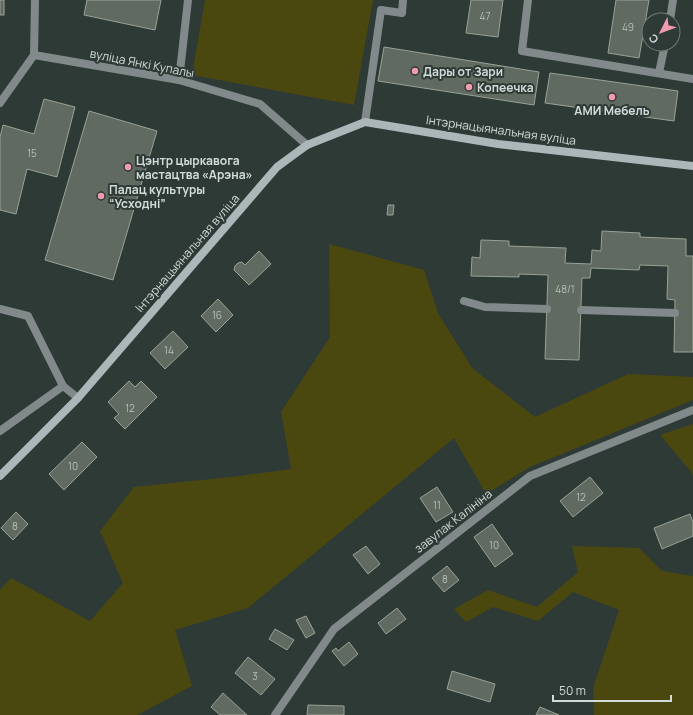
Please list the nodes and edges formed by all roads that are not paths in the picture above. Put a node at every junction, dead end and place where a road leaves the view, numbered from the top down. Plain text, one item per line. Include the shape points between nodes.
1 (35, 0) edge
2 (188, 0) edge
3 (404, 0) edge
4 (528, 0) edge
5 (673, 0) edge
6 (671, 12) edge
7 (663, 52) edge
8 (34, 55) junction
9 (659, 73) junction
10 (693, 78) edge
11 (179, 80) junction
12 (0, 103) edge
13 (365, 122) junction
14 (307, 145) junction
15 (693, 166) edge
16 (464, 301) dead end
17 (0, 309) edge
18 (547, 309) dead end
19 (581, 310) dead end
20 (675, 313) dead end
21 (63, 386) junction
22 (78, 398) junction
23 (693, 410) edge
24 (0, 431) edge
25 (0, 476) edge
26 (276, 715) edge

1 - 8 street
2 - 11 street
3 - 13 street via 402,13 381,10
4 - 9 street via 522,51
5 - 6 street
7 - 9 street
8 - 11 street, вуліца Янкі Купалы
8 - 12 street
9 - 10 street
11 - 14 street, вуліца Янкі Купалы via 260,104
13 - 14 main road, Інтэрнацыянальная вуліца
13 - 15 main road, Інтэрнацыянальная вуліца via 498,144
14 - 22 main road, Інтэрнацыянальная вуліца via 277,167
16 - 18 street via 485,307
17 - 21 street via 28,316
19 - 20 street
21 - 22 street
21 - 24 street
22 - 25 main road, Інтэрнацыянальная вуліца
23 - 26 street, завулак Калініна via 530,476 334,629

